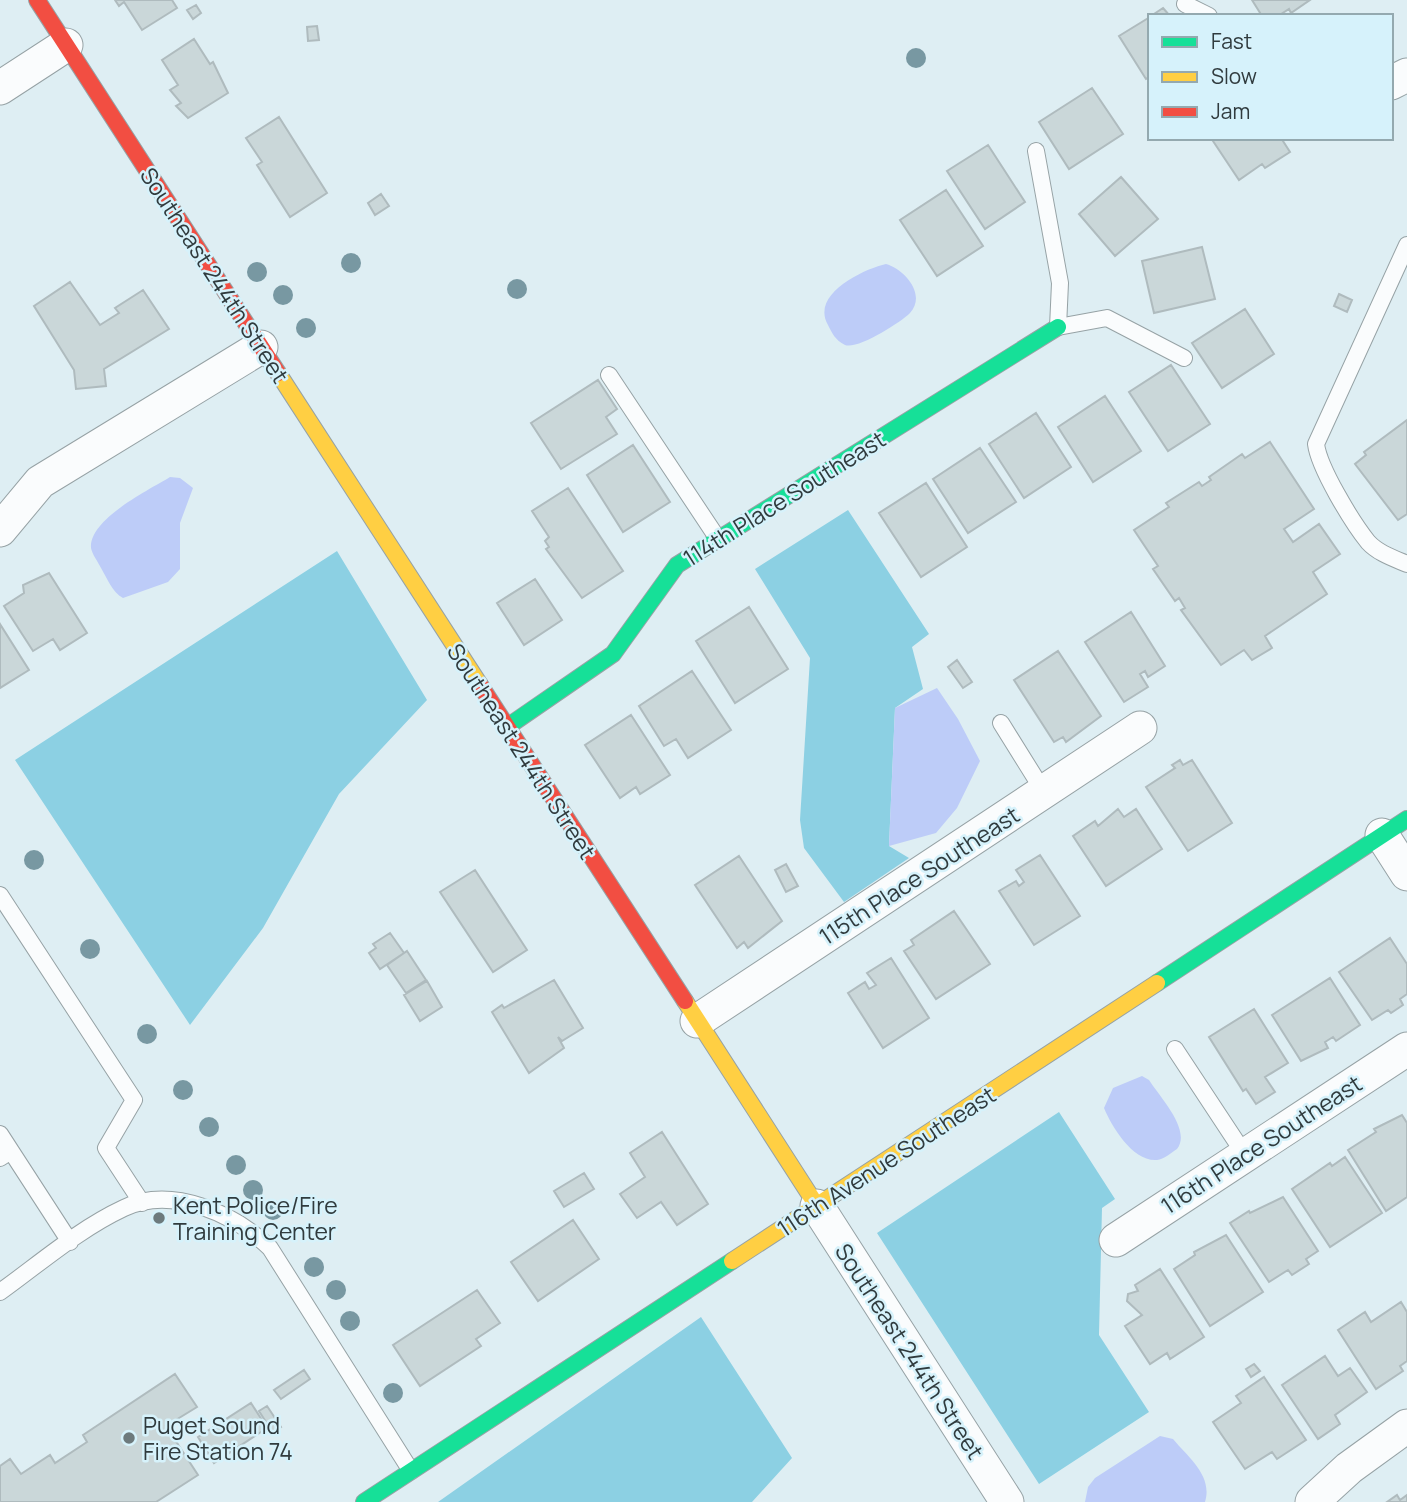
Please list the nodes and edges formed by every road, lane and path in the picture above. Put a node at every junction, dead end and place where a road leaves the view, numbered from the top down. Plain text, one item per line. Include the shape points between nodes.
1 (37, 0) edge
2 (1185, 4) dead end
3 (1205, 14) edge
4 (66, 45) junction
5 (0, 88) edge
6 (1036, 151) dead end
7 (1407, 245) edge
8 (1058, 327) junction
9 (261, 346) junction
10 (1184, 358) dead end
11 (609, 375) dead end
12 (0, 530) edge
13 (718, 540) junction
14 (1407, 564) edge
15 (1001, 723) dead end
16 (507, 727) junction
17 (1140, 728) dead end
18 (1044, 792) junction
19 (1394, 827) edge
20 (1407, 874) edge
21 (0, 895) edge
22 (697, 1021) junction
23 (1175, 1049) dead end
24 (1407, 1049) edge
25 (0, 1134) edge
26 (5, 1155) edge
27 (1245, 1155) junction
28 (142, 1203) junction
29 (817, 1206) junction
30 (1116, 1240) dead end
31 (70, 1242) junction
32 (0, 1292) edge
33 (1407, 1426) edge
34 (411, 1471) junction
35 (364, 1502) edge
36 (1007, 1502) edge
37 (1312, 1502) edge

1 - 4 street, Southeast 244th Street
2 - 3 lane
4 - 5 street
4 - 9 street, Southeast 244th Street
6 - 8 lane via 1060,283
7 - 14 lane via 1316,444 1318,461 1369,542
8 - 10 lane via 1108,318
8 - 13 street, 114th Place Southeast
9 - 12 street via 40,482
9 - 16 street, Southeast 244th Street
11 - 13 lane
13 - 16 street, 114th Place Southeast via 677,565 613,654
15 - 18 lane
16 - 22 street, Southeast 244th Street
17 - 18 street, 115th Place Southeast
18 - 22 street, 115th Place Southeast
19 - 20 street
19 - 29 street, 116th Avenue Southeast
21 - 28 lane via 134,1100 106,1148
22 - 29 street, Southeast 244th Street
23 - 27 lane
24 - 27 street, 116th Place Southeast
25 - 26 lane
26 - 31 lane
27 - 30 street, 116th Place Southeast
28 - 31 lane via 125,1207
28 - 34 lane via 191,1203 249,1227 270,1248
29 - 34 street, 116th Avenue Southeast
29 - 36 street, Southeast 244th Street
31 - 32 lane
33 - 37 street
34 - 35 street, 116th Avenue Southeast

